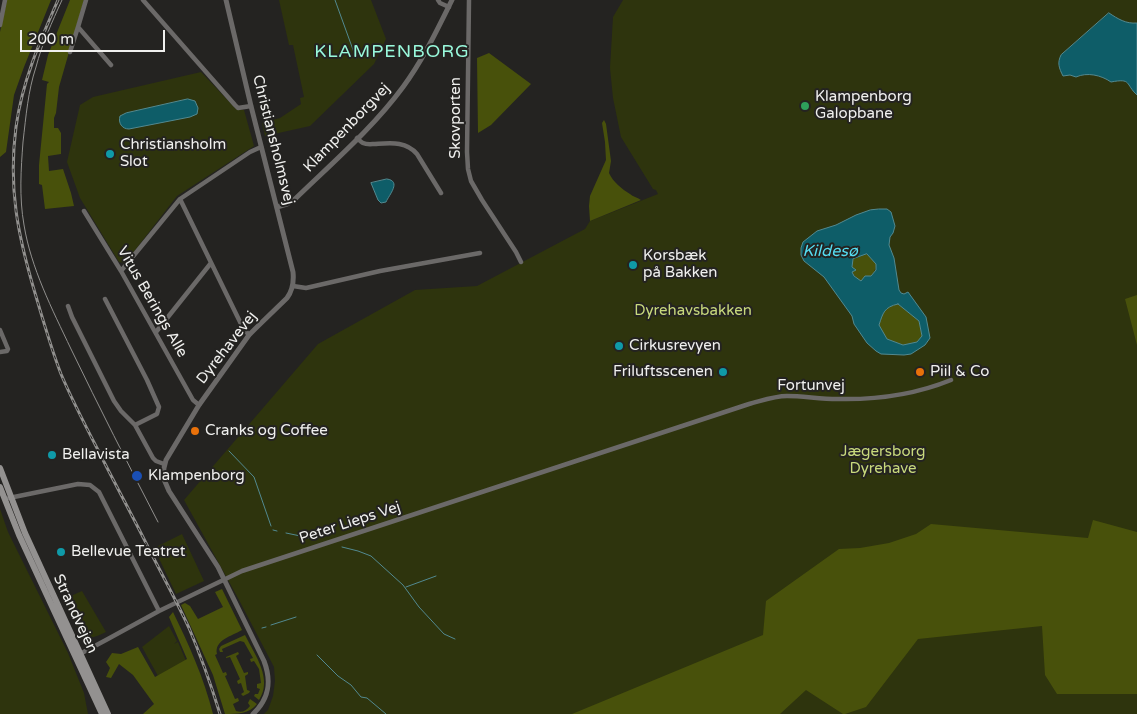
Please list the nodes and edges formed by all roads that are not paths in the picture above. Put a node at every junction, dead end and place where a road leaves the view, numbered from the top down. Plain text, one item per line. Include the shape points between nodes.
1 (6, 0) edge
2 (86, 0) edge
3 (143, 0) edge
4 (226, 0) edge
5 (438, 0) edge
6 (452, 0) edge
7 (469, 0) edge
8 (448, 7) junction
9 (0, 25) edge
10 (78, 27) junction
11 (70, 52) dead end
12 (111, 65) dead end
13 (251, 106) junction
14 (357, 138) junction
15 (261, 147) junction
16 (440, 192) dead end
17 (180, 199) junction
18 (276, 207) junction
19 (84, 211) dead end
20 (480, 253) dead end
21 (521, 262) dead end
22 (212, 263) junction
23 (122, 271) junction
24 (293, 286) junction
25 (105, 299) dead end
26 (68, 306) dead end
27 (0, 330) edge
28 (156, 332) junction
29 (249, 335) junction
30 (0, 352) edge
31 (951, 380) dead end
32 (199, 405) junction
33 (135, 425) junction
34 (644, 439) joint
35 (164, 464) junction
36 (0, 468) edge
37 (0, 487) edge
38 (8, 498) junction
39 (159, 611) junction
40 (78, 655) junction
41 (102, 714) edge
42 (108, 714) edge
43 (253, 714) edge

1 - 9 street
2 - 10 street
3 - 13 street via 238,108
4 - 13 street, Christiansholmsvej
5 - 8 street
6 - 8 street, Klampenborgvej
7 - 21 street, Skovporten via 468,169 478,194
8 - 14 street, Klampenborgvej via 403,87
10 - 11 street
10 - 12 street
13 - 15 street, Christiansholmsvej
14 - 16 street via 369,145 392,143 412,148
14 - 18 street, Klampenborgvej via 294,200
15 - 17 street
15 - 18 street, Christiansholmsvej
17 - 22 street
17 - 23 street
18 - 24 street, Christiansholmsvej via 293,272
19 - 23 street, Vitus Berings Alle
20 - 24 street via 306,288
22 - 28 street
22 - 29 street
23 - 28 street, Vitus Berings Alle
24 - 29 street, Dyrehavevej via 287,298
25 - 33 street via 159,407 157,414
26 - 33 street via 114,401
27 - 30 street via 8,349
28 - 32 street, Vitus Berings Alle via 193,400
29 - 32 street, Dyrehavevej
31 - 34 street, Fortunvej via 909,394 892,396 837,399 786,396 767,399
32 - 35 street, Dyrehavevej
33 - 35 street via 153,458
34 - 39 street, Peter Lieps Vej via 242,571
35 - 43 street via 166,486 218,567 268,670 266,697
36 - 38 main road, Strandvejen
37 - 38 main road, Strandvejen
38 - 39 street via 78,484 96,489
38 - 40 main road, Strandvejen via 18,535
39 - 40 street, Peter Lieps Vej
40 - 41 main road, Strandvejen
40 - 42 main road, Strandvejen

